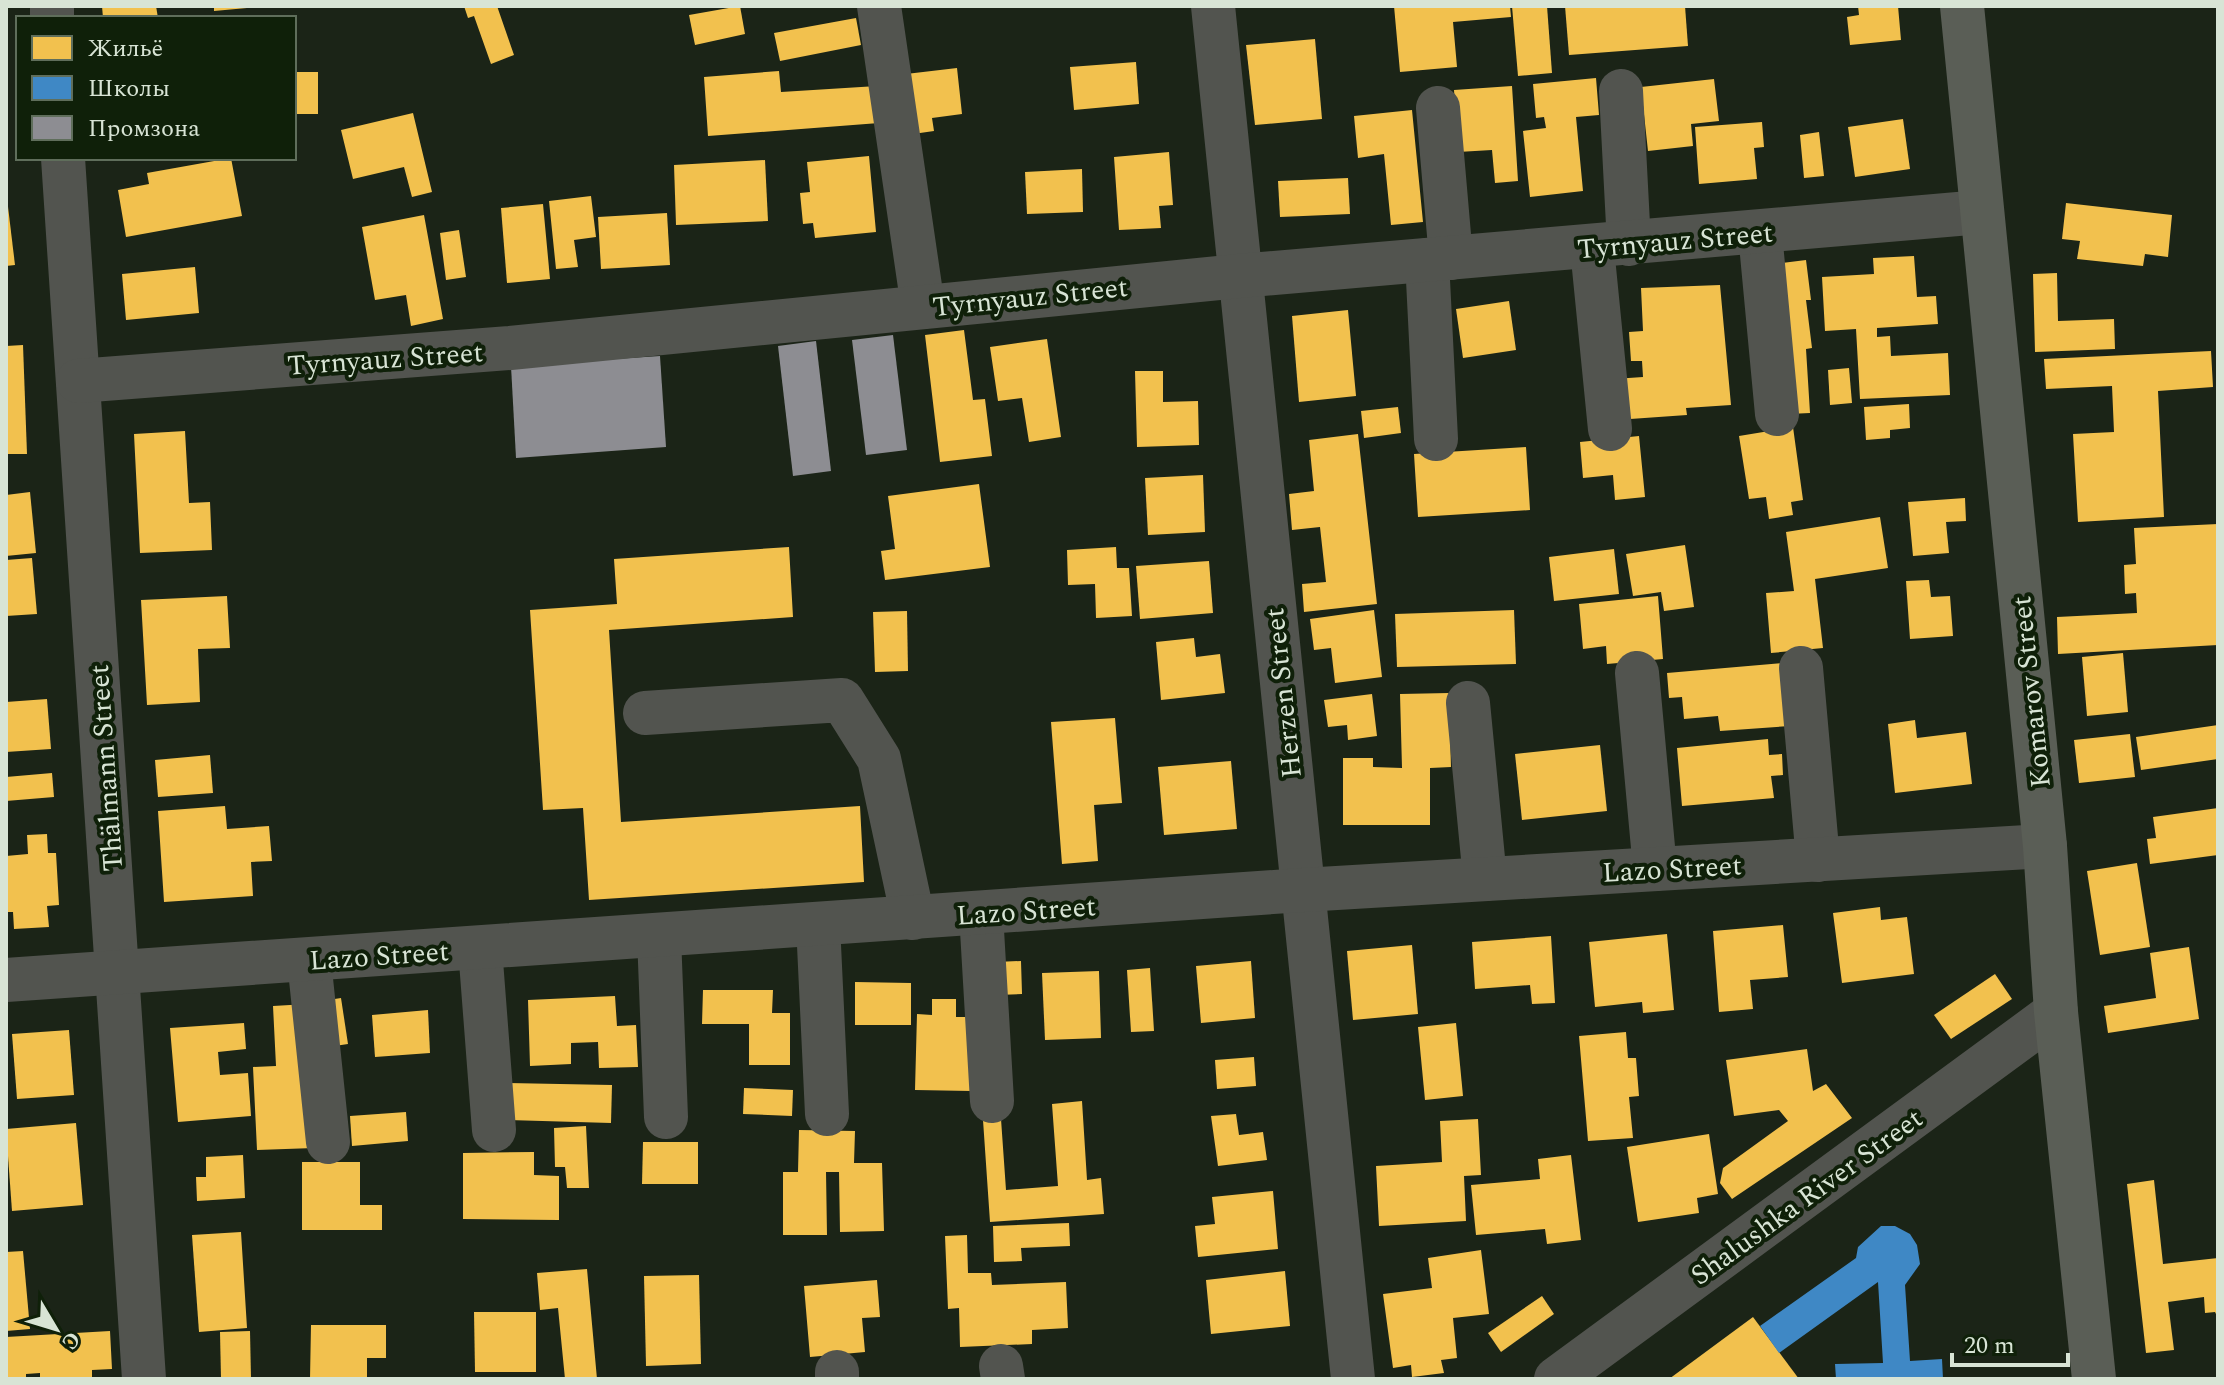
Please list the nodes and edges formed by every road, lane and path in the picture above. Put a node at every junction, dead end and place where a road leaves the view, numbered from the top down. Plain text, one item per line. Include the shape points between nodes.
1 (879, 6) edge
2 (1213, 6) edge
3 (1962, 6) edge
4 (1621, 91) dead end
5 (1438, 108) dead end
6 (63, 160) edge
7 (1981, 212) junction
8 (1760, 233) junction
9 (1610, 246) junction
10 (1439, 259) junction
11 (1239, 276) junction
12 (923, 307) junction
13 (78, 381) junction
14 (1777, 414) dead end
15 (1610, 429) dead end
16 (1436, 439) dead end
17 (1801, 668) dead end
18 (1637, 673) dead end
19 (1468, 703) dead end
20 (645, 713) dead end
21 (2045, 846) junction
22 (1818, 860) junction
23 (1655, 869) junction
24 (1485, 879) junction
25 (1303, 890) junction
26 (981, 913) junction
27 (913, 918) junction
28 (818, 924) junction
29 (659, 936) junction
30 (480, 948) junction
31 (309, 960) junction
32 (119, 974) junction
33 (6, 980) edge
34 (2056, 1012) junction
35 (992, 1101) dead end
36 (827, 1114) dead end
37 (666, 1117) dead end
38 (494, 1130) dead end
39 (328, 1142) dead end
40 (144, 1379) edge
41 (1353, 1379) edge
42 (1556, 1379) edge
43 (2094, 1379) edge

1 - 12 street
2 - 11 street, Herzen Street
3 - 7 main road, Komarov Street
4 - 9 street
5 - 10 street
6 - 13 street, Thälmann Street
7 - 8 street, Tyrnyauz Street
7 - 21 main road, Komarov Street
8 - 9 street, Tyrnyauz Street
8 - 14 street
9 - 10 street, Tyrnyauz Street
9 - 15 street
10 - 11 street, Tyrnyauz Street
10 - 16 street
11 - 12 street, Tyrnyauz Street
11 - 25 street, Herzen Street
12 - 13 street, Tyrnyauz Street via 510,348
13 - 32 street, Thälmann Street
17 - 22 street
18 - 23 street
19 - 24 street
20 - 27 street via 842,700 879,759
21 - 22 street, Lazo Street
21 - 34 main road, Komarov Street
22 - 23 street, Lazo Street
23 - 24 street, Lazo Street
24 - 25 street, Lazo Street
25 - 26 street, Lazo Street
25 - 41 street, Herzen Street
26 - 27 street, Lazo Street
26 - 35 street
27 - 28 street, Lazo Street
28 - 29 street, Lazo Street
28 - 36 street
29 - 30 street, Lazo Street
29 - 37 street
30 - 31 street, Lazo Street
30 - 38 street
31 - 32 street, Lazo Street
31 - 39 street
32 - 33 street, Lazo Street
32 - 40 street, Thälmann Street
34 - 42 street, Shalushka River Street
34 - 43 main road, Komarov Street

